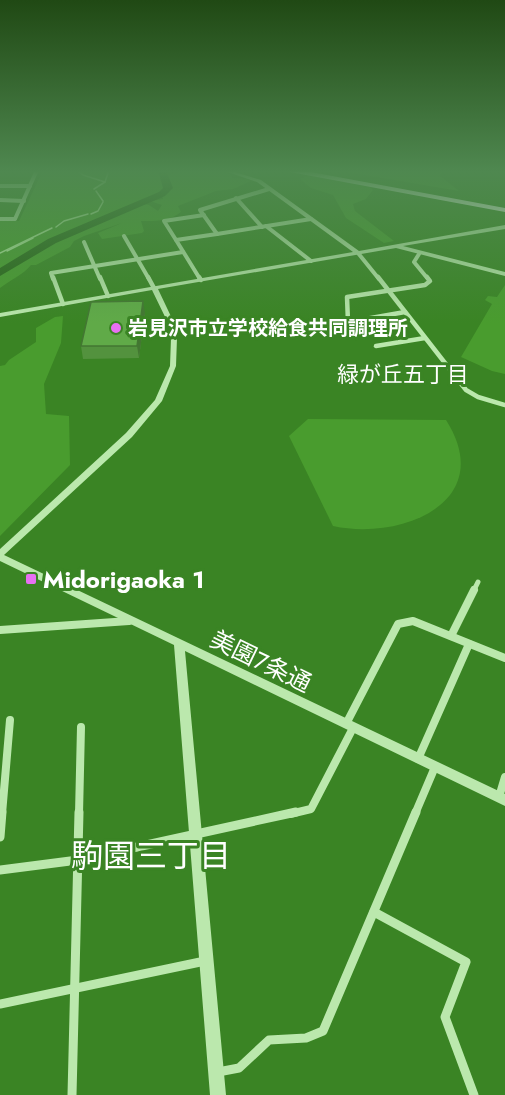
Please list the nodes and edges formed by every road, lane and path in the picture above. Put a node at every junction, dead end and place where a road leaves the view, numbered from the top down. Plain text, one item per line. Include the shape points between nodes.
1 (164, 221) edge
2 (208, 221) edge
3 (259, 221) edge
4 (297, 221) edge
5 (314, 221) edge
6 (264, 226) junction
7 (505, 227) edge
8 (218, 234) junction
9 (124, 236) dead end
10 (176, 240) junction
11 (84, 242) dead end
12 (396, 246) junction
13 (183, 252) junction
14 (358, 253) junction
15 (419, 254) junction
16 (136, 259) junction
17 (310, 261) junction
18 (94, 266) junction
19 (505, 274) edge
20 (201, 280) junction
21 (154, 288) junction
22 (387, 290) junction
23 (108, 296) junction
24 (63, 304) junction
25 (405, 312) junction
26 (0, 315) edge
27 (425, 338) junction
28 (376, 346) dead end
29 (505, 405) edge
30 (0, 556) edge
31 (478, 582) dead end
32 (129, 621) junction
33 (0, 630) edge
34 (451, 636) junction
35 (179, 644) junction
36 (469, 644) junction
37 (505, 658) edge
38 (10, 720) dead end
39 (350, 726) junction
40 (81, 727) dead end
41 (418, 759) junction
42 (435, 767) junction
43 (505, 777) edge
44 (502, 798) edge
45 (197, 832) junction
46 (0, 837) edge
47 (78, 860) junction
48 (0, 870) edge
49 (374, 912) junction
50 (207, 961) junction
51 (74, 988) junction
52 (0, 1004) edge
53 (216, 1072) junction
54 (72, 1095) edge
55 (218, 1095) edge
56 (474, 1095) edge

1 - 10 street
2 - 8 street
3 - 6 street
4 - 6 street
5 - 14 street
6 - 8 street
6 - 17 street
7 - 12 street
8 - 10 street
9 - 16 street
10 - 13 street
11 - 18 street
12 - 14 street
12 - 15 street
13 - 16 street
13 - 20 street
14 - 17 street
14 - 22 street
15 - 19 street
15 - 22 street via 414,262 430,281
16 - 18 street
16 - 21 street
17 - 20 street
18 - 23 street
18 - 24 street via 51,273
20 - 21 street
21 - 23 street
21 - 30 street via 172,325 174,339 172,366 158,401 129,435
22 - 25 street
22 - 25 street via 347,297 348,322
23 - 24 street
24 - 26 street
25 - 27 street
27 - 28 street
27 - 29 street via 461,388
30 - 32 street, 美園7条通
31 - 34 street
32 - 33 street
32 - 35 street, 美園7条通
34 - 36 street
34 - 39 street via 413,621 398,624
35 - 39 street, 美園7条通
35 - 45 street
36 - 37 street
36 - 41 street
38 - 46 street
39 - 41 street, 美園7条通
39 - 45 street via 311,809
40 - 47 street
41 - 42 street, 美園7条通
42 - 44 street, 美園7条通
42 - 49 street
43 - 44 street
45 - 47 street
45 - 50 street
47 - 48 street
47 - 51 street
49 - 53 street via 323,1031 306,1038 269,1040 239,1068
49 - 56 street via 466,962 445,1017
50 - 51 street
50 - 53 street
51 - 52 street
51 - 54 street
53 - 55 street

